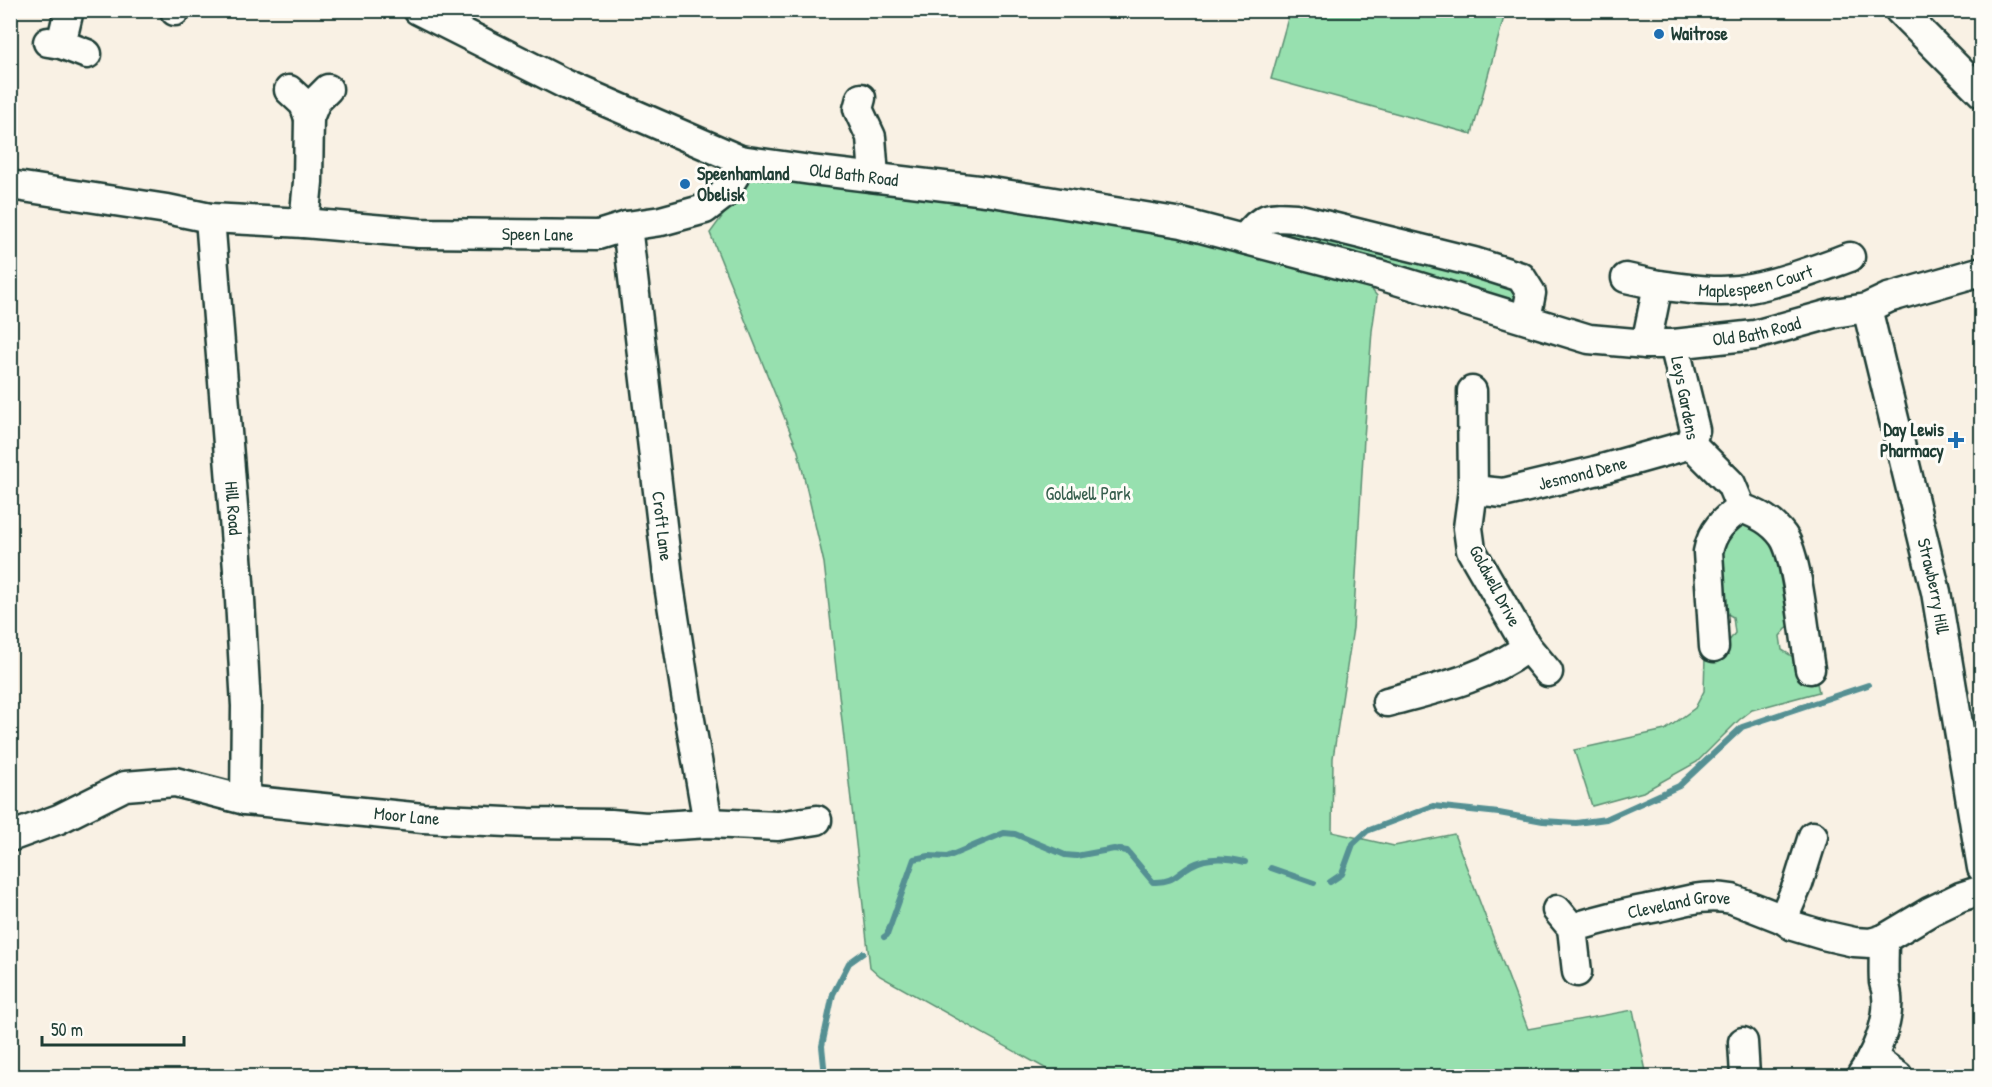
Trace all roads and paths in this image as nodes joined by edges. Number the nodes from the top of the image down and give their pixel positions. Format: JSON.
{"nodes":[{"id":1,"x":69,"y":10,"type":"edge"},
{"id":2,"x":1899,"y":10,"type":"edge"},
{"id":3,"x":420,"y":11,"type":"edge"},
{"id":4,"x":66,"y":47,"type":"dead end"},
{"id":5,"x":328,"y":89,"type":"dead end"},
{"id":6,"x":290,"y":90,"type":"dead end"},
{"id":7,"x":1982,"y":93,"type":"edge"},
{"id":8,"x":861,"y":98,"type":"dead end"},
{"id":9,"x":309,"y":118,"type":"junction"},
{"id":10,"x":740,"y":160,"type":"junction"},
{"id":11,"x":874,"y":176,"type":"junction"},
{"id":12,"x":10,"y":185,"type":"edge"},
{"id":13,"x":210,"y":218,"type":"junction"},
{"id":14,"x":304,"y":223,"type":"junction"},
{"id":15,"x":627,"y":226,"type":"junction"},
{"id":16,"x":1245,"y":239,"type":"junction"},
{"id":17,"x":1850,"y":257,"type":"dead end"},
{"id":18,"x":1982,"y":271,"type":"edge"},
{"id":19,"x":1626,"y":278,"type":"dead end"},
{"id":20,"x":1658,"y":285,"type":"junction"},
{"id":21,"x":1867,"y":308,"type":"junction"},
{"id":22,"x":1526,"y":319,"type":"junction"},
{"id":23,"x":1646,"y":344,"type":"junction"},
{"id":24,"x":1674,"y":344,"type":"junction"},
{"id":25,"x":1466,"y":407,"type":"dead end"},
{"id":26,"x":1691,"y":444,"type":"junction"},
{"id":27,"x":1473,"y":490,"type":"junction"},
{"id":28,"x":1741,"y":508,"type":"junction"},
{"id":29,"x":1718,"y":635,"type":"dead end"},
{"id":30,"x":1527,"y":647,"type":"junction"},
{"id":31,"x":1810,"y":669,"type":"dead end"},
{"id":32,"x":1548,"y":672,"type":"dead end"},
{"id":33,"x":1387,"y":702,"type":"dead end"},
{"id":34,"x":245,"y":800,"type":"junction"},
{"id":35,"x":817,"y":820,"type":"dead end"},
{"id":36,"x":708,"y":823,"type":"junction"},
{"id":37,"x":1814,"y":836,"type":"dead end"},
{"id":38,"x":10,"y":837,"type":"edge"},
{"id":39,"x":1982,"y":868,"type":"edge"},
{"id":40,"x":1982,"y":890,"type":"edge"},
{"id":41,"x":1783,"y":919,"type":"junction"},
{"id":42,"x":1884,"y":939,"type":"junction"},
{"id":43,"x":1577,"y":972,"type":"dead end"},
{"id":44,"x":1743,"y":1042,"type":"dead end"},
{"id":45,"x":1866,"y":1067,"type":"edge"},
{"id":46,"x":1745,"y":1077,"type":"edge"},
{"id":47,"x":1898,"y":1077,"type":"edge"}],
"edges":[{"from":1,"to":4,"type":"street"},
{"from":2,"to":7,"type":"street"},
{"from":3,"to":10,"type":"street","name":"Old Bath Road"},
{"from":5,"to":9,"type":"street"},
{"from":6,"to":9,"type":"street"},
{"from":8,"to":11,"type":"street"},
{"from":9,"to":14,"type":"street"},
{"from":10,"to":11,"type":"street","name":"Old Bath Road"},
{"from":10,"to":15,"type":"street","name":"Speen Lane"},
{"from":11,"to":16,"type":"street","name":"Old Bath Road"},
{"from":12,"to":13,"type":"street","name":"Speen Lane"},
{"from":13,"to":14,"type":"street","name":"Speen Lane"},
{"from":13,"to":34,"type":"street","name":"Hill Road"},
{"from":14,"to":15,"type":"street","name":"Speen Lane"},
{"from":15,"to":36,"type":"street","name":"Croft Lane"},
{"from":16,"to":22,"type":"street","name":"Old Bath Road"},
{"from":16,"to":22,"type":"street"},
{"from":17,"to":20,"type":"street","name":"Maplespeen Court"},
{"from":18,"to":21,"type":"street","name":"Old Bath Road"},
{"from":19,"to":20,"type":"street","name":"Maplespeen Court"},
{"from":20,"to":23,"type":"street"},
{"from":21,"to":24,"type":"street","name":"Old Bath Road"},
{"from":21,"to":39,"type":"street","name":"Strawberry Hill"},
{"from":22,"to":23,"type":"street","name":"Old Bath Road"},
{"from":23,"to":24,"type":"street","name":"Old Bath Road"},
{"from":24,"to":26,"type":"street","name":"Leys Gardens"},
{"from":25,"to":27,"type":"street","name":"Goldwell Drive"},
{"from":26,"to":27,"type":"street","name":"Jesmond Dene"},
{"from":26,"to":28,"type":"street","name":"Leys Gardens"},
{"from":27,"to":30,"type":"street","name":"Goldwell Drive"},
{"from":28,"to":29,"type":"street"},
{"from":28,"to":31,"type":"street"},
{"from":30,"to":32,"type":"street","name":"Goldwell Drive"},
{"from":30,"to":33,"type":"street","name":"Goldwell Drive"},
{"from":34,"to":36,"type":"street","name":"Moor Lane"},
{"from":34,"to":38,"type":"street","name":"Moor Lane"},
{"from":35,"to":36,"type":"street","name":"Moor Lane"},
{"from":37,"to":41,"type":"street"},
{"from":40,"to":42,"type":"street","name":"Cleveland Grove"},
{"from":41,"to":42,"type":"street","name":"Cleveland Grove"},
{"from":41,"to":43,"type":"street","name":"Cleveland Grove"},
{"from":42,"to":45,"type":"street"},
{"from":44,"to":46,"type":"street"},
{"from":45,"to":47,"type":"street"}]}
